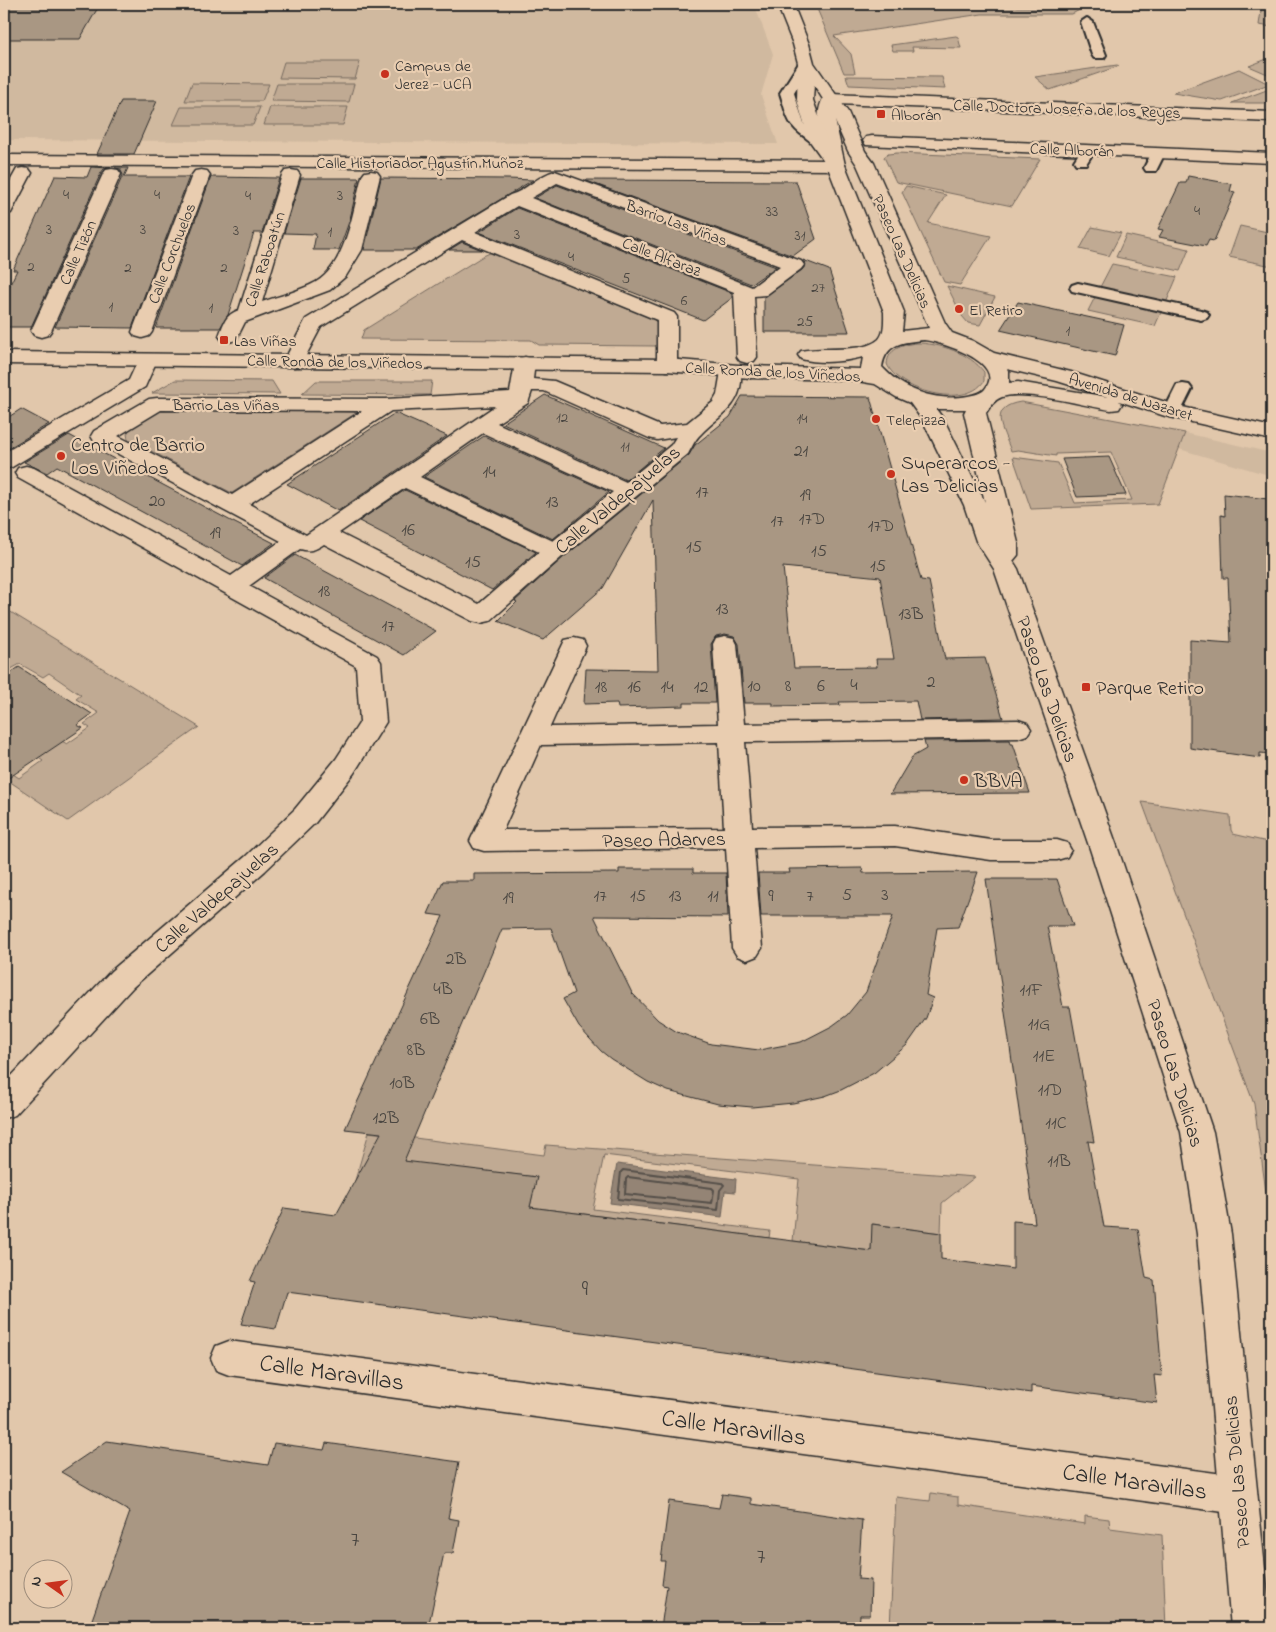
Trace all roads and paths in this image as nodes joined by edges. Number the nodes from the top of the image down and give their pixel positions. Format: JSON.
{"nodes":[{"id":1,"x":785,"y":4,"type":"edge"},
{"id":2,"x":1087,"y":22,"type":"dead end"},
{"id":3,"x":1099,"y":55,"type":"dead end"},
{"id":4,"x":806,"y":63,"type":"junction"},
{"id":5,"x":831,"y":99,"type":"junction"},
{"id":6,"x":926,"y":102,"type":"junction"},
{"id":7,"x":1272,"y":117,"type":"edge"},
{"id":8,"x":869,"y":127,"type":"junction"},
{"id":9,"x":928,"y":143,"type":"junction"},
{"id":10,"x":1272,"y":158,"type":"edge"},
{"id":11,"x":4,"y":160,"type":"edge"},
{"id":12,"x":865,"y":163,"type":"junction"},
{"id":13,"x":836,"y":164,"type":"junction"},
{"id":14,"x":23,"y":173,"type":"dead end"},
{"id":15,"x":112,"y":174,"type":"dead end"},
{"id":16,"x":201,"y":174,"type":"dead end"},
{"id":17,"x":291,"y":175,"type":"dead end"},
{"id":18,"x":371,"y":176,"type":"dead end"},
{"id":19,"x":520,"y":197,"type":"junction"},
{"id":20,"x":4,"y":209,"type":"edge"},
{"id":21,"x":460,"y":233,"type":"junction"},
{"id":22,"x":1078,"y":288,"type":"dead end"},
{"id":23,"x":759,"y":291,"type":"dead end"},
{"id":24,"x":248,"y":314,"type":"junction"},
{"id":25,"x":1201,"y":315,"type":"dead end"},
{"id":26,"x":41,"y":331,"type":"dead end"},
{"id":27,"x":142,"y":332,"type":"dead end"},
{"id":28,"x":229,"y":336,"type":"dead end"},
{"id":29,"x":945,"y":337,"type":"junction"},
{"id":30,"x":883,"y":343,"type":"junction"},
{"id":31,"x":747,"y":356,"type":"junction"},
{"id":32,"x":989,"y":358,"type":"junction"},
{"id":33,"x":146,"y":360,"type":"junction"},
{"id":34,"x":5,"y":361,"type":"edge"},
{"id":35,"x":294,"y":361,"type":"junction"},
{"id":36,"x":667,"y":365,"type":"junction"},
{"id":37,"x":731,"y":371,"type":"junction"},
{"id":38,"x":879,"y":378,"type":"junction"},
{"id":39,"x":522,"y":382,"type":"junction"},
{"id":40,"x":1183,"y":389,"type":"dead end"},
{"id":41,"x":989,"y":396,"type":"junction"},
{"id":42,"x":918,"y":400,"type":"junction"},
{"id":43,"x":386,"y":405,"type":"junction"},
{"id":44,"x":1173,"y":411,"type":"junction"},
{"id":45,"x":481,"y":424,"type":"junction"},
{"id":46,"x":692,"y":429,"type":"junction"},
{"id":47,"x":1272,"y":433,"type":"edge"},
{"id":48,"x":4,"y":462,"type":"edge"},
{"id":49,"x":26,"y":473,"type":"dead end"},
{"id":50,"x":403,"y":478,"type":"junction"},
{"id":51,"x":628,"y":490,"type":"junction"},
{"id":52,"x":233,"y":505,"type":"junction"},
{"id":53,"x":322,"y":534,"type":"junction"},
{"id":54,"x":298,"y":540,"type":"junction"},
{"id":55,"x":555,"y":550,"type":"junction"},
{"id":56,"x":1006,"y":569,"type":"junction"},
{"id":57,"x":233,"y":586,"type":"junction"},
{"id":58,"x":725,"y":644,"type":"dead end"},
{"id":59,"x":574,"y":646,"type":"dead end"},
{"id":60,"x":1018,"y":729,"type":"dead end"},
{"id":61,"x":732,"y":733,"type":"junction"},
{"id":62,"x":533,"y":736,"type":"junction"},
{"id":63,"x":740,"y":838,"type":"junction"},
{"id":64,"x":1057,"y":850,"type":"dead end"},
{"id":65,"x":747,"y":948,"type":"dead end"},
{"id":66,"x":4,"y":1105,"type":"edge"},
{"id":67,"x":229,"y":1358,"type":"dead end"},
{"id":68,"x":1238,"y":1495,"type":"junction"},
{"id":69,"x":1251,"y":1628,"type":"edge"}],
"edges":[{"from":1,"to":4,"type":"street","name":"Paseo Las Delicias"},
{"from":2,"to":3,"type":"lane"},
{"from":4,"to":5,"type":"street","name":"Paseo Las Delicias"},
{"from":4,"to":13,"type":"street","name":"Paseo Las Delicias"},
{"from":5,"to":6,"type":"street","name":"Calle Doctora Josefa de los Reyes"},
{"from":5,"to":8,"type":"street"},
{"from":5,"to":12,"type":"street","name":"Paseo Las Delicias"},
{"from":5,"to":13,"type":"street","name":"Paseo Las Delicias"},
{"from":6,"to":7,"type":"street","name":"Calle Doctora Josefa de los Reyes"},
{"from":6,"to":9,"type":"street"},
{"from":8,"to":9,"type":"street","name":"Calle Alborán"},
{"from":8,"to":12,"type":"street"},
{"from":9,"to":10,"type":"street","name":"Calle Alborán"},
{"from":11,"to":13,"type":"street","name":"Calle Historiador Agustín Muñoz"},
{"from":12,"to":29,"type":"street","name":"Paseo Las Delicias"},
{"from":13,"to":30,"type":"street","name":"Paseo Las Delicias"},
{"from":14,"to":20,"type":"street"},
{"from":15,"to":26,"type":"street","name":"Calle Tizón"},
{"from":16,"to":27,"type":"street","name":"Calle Corchuelos"},
{"from":17,"to":24,"type":"street","name":"Calle Raboatún"},
{"from":18,"to":24,"type":"street"},
{"from":19,"to":21,"type":"street","name":"Barrio Las Viñas"},
{"from":19,"to":23,"type":"street","name":"Barrio Las Viñas"},
{"from":19,"to":31,"type":"street","name":"Calle Alfaraz"},
{"from":21,"to":35,"type":"street","name":"Barrio Las Viñas"},
{"from":21,"to":36,"type":"street"},
{"from":22,"to":25,"type":"lane"},
{"from":24,"to":28,"type":"street","name":"Calle Raboatún"},
{"from":29,"to":30,"type":"street","name":"Paseo Las Delicias"},
{"from":29,"to":32,"type":"street","name":"Paseo Las Delicias"},
{"from":30,"to":31,"type":"street","name":"Calle Ronda de los Viñedos"},
{"from":30,"to":38,"type":"street","name":"Paseo Las Delicias"},
{"from":31,"to":36,"type":"street","name":"Calle Ronda de los Viñedos"},
{"from":32,"to":41,"type":"street","name":"Paseo Las Delicias"},
{"from":32,"to":44,"type":"street","name":"Avenida de Nazaret"},
{"from":33,"to":34,"type":"street","name":"Calle Ronda de los Viñedos"},
{"from":33,"to":35,"type":"street","name":"Calle Ronda de los Viñedos"},
{"from":33,"to":48,"type":"street"},
{"from":35,"to":39,"type":"street","name":"Calle Ronda de los Viñedos"},
{"from":36,"to":37,"type":"street","name":"Calle Ronda de los Viñedos"},
{"from":36,"to":39,"type":"street","name":"Calle Ronda de los Viñedos"},
{"from":37,"to":38,"type":"street","name":"Calle Ronda de los Viñedos"},
{"from":37,"to":46,"type":"street","name":"Calle Valdepajuelas"},
{"from":38,"to":42,"type":"street","name":"Paseo Las Delicias"},
{"from":39,"to":43,"type":"street","name":"Barrio Las Viñas"},
{"from":39,"to":45,"type":"street"},
{"from":39,"to":46,"type":"street","name":"Barrio Las Viñas"},
{"from":40,"to":44,"type":"lane"},
{"from":41,"to":42,"type":"street","name":"Paseo Las Delicias"},
{"from":41,"to":44,"type":"street"},
{"from":41,"to":56,"type":"street","name":"Paseo Las Delicias"},
{"from":42,"to":56,"type":"street","name":"Paseo Las Delicias"},
{"from":43,"to":52,"type":"street"},
{"from":43,"to":52,"type":"street","name":"Barrio Las Viñas"},
{"from":44,"to":47,"type":"street","name":"Avenida de Nazaret"},
{"from":45,"to":50,"type":"street"},
{"from":45,"to":51,"type":"street"},
{"from":46,"to":51,"type":"street","name":"Calle Valdepajuelas"},
{"from":49,"to":57,"type":"street"},
{"from":50,"to":53,"type":"street"},
{"from":50,"to":55,"type":"street"},
{"from":51,"to":55,"type":"street","name":"Calle Valdepajuelas"},
{"from":52,"to":54,"type":"street","name":"Barrio Las Viñas"},
{"from":53,"to":54,"type":"street"},
{"from":53,"to":55,"type":"street","name":"Calle Valdepajuelas"},
{"from":54,"to":57,"type":"street"},
{"from":56,"to":68,"type":"street","name":"Paseo Las Delicias"},
{"from":57,"to":66,"type":"street","name":"Calle Valdepajuelas"},
{"from":58,"to":61,"type":"street"},
{"from":59,"to":62,"type":"street","name":"Paseo Adarves"},
{"from":60,"to":61,"type":"street"},
{"from":61,"to":62,"type":"street"},
{"from":61,"to":63,"type":"street"},
{"from":62,"to":63,"type":"street","name":"Paseo Adarves"},
{"from":63,"to":64,"type":"street","name":"Paseo Adarves"},
{"from":63,"to":65,"type":"street"},
{"from":67,"to":68,"type":"street","name":"Calle Maravillas"},
{"from":68,"to":69,"type":"street","name":"Paseo Las Delicias"}]}
